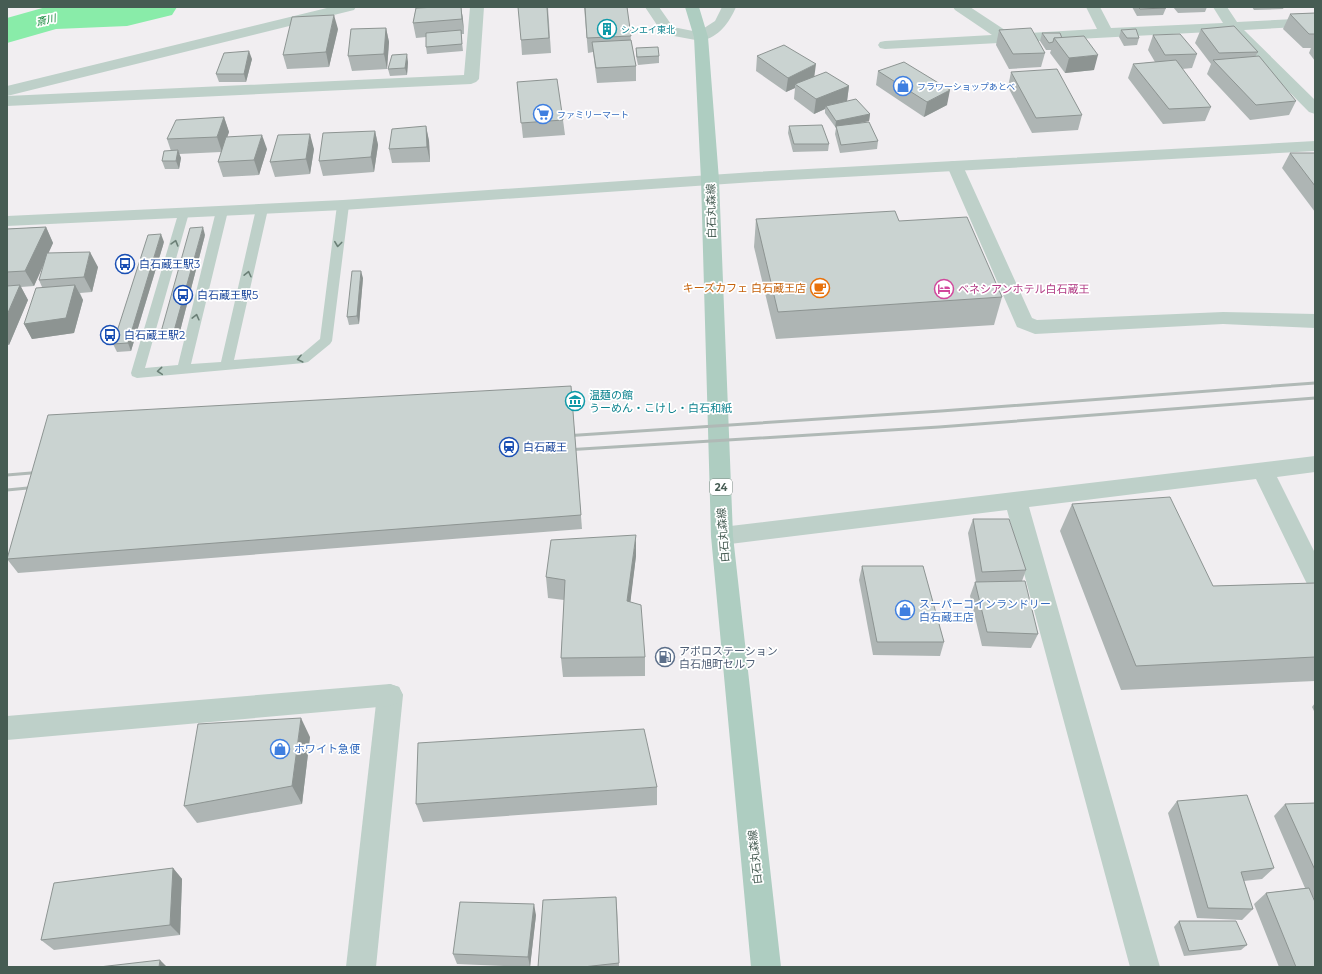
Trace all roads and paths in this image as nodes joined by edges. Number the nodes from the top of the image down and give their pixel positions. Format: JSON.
{"nodes":[{"id":1,"x":349,"y":7,"type":"edge"},
{"id":2,"x":477,"y":7,"type":"edge"},
{"id":3,"x":652,"y":7,"type":"edge"},
{"id":4,"x":692,"y":7,"type":"edge"},
{"id":5,"x":729,"y":7,"type":"edge"},
{"id":6,"x":960,"y":7,"type":"edge"},
{"id":7,"x":1094,"y":7,"type":"edge"},
{"id":8,"x":1220,"y":7,"type":"edge"},
{"id":9,"x":1315,"y":22,"type":"edge"},
{"id":10,"x":1233,"y":27,"type":"junction"},
{"id":11,"x":1106,"y":33,"type":"junction"},
{"id":12,"x":701,"y":37,"type":"junction"},
{"id":13,"x":1007,"y":38,"type":"junction"},
{"id":14,"x":885,"y":45,"type":"dead end"},
{"id":15,"x":7,"y":91,"type":"edge"},
{"id":16,"x":7,"y":101,"type":"edge"},
{"id":17,"x":1315,"y":109,"type":"edge"},
{"id":18,"x":1315,"y":146,"type":"edge"},
{"id":19,"x":955,"y":166,"type":"junction"},
{"id":20,"x":710,"y":180,"type":"junction"},
{"id":21,"x":343,"y":205,"type":"junction"},
{"id":22,"x":262,"y":209,"type":"junction"},
{"id":23,"x":222,"y":211,"type":"junction"},
{"id":24,"x":183,"y":213,"type":"junction"},
{"id":25,"x":7,"y":221,"type":"edge"},
{"id":26,"x":1315,"y":321,"type":"edge"},
{"id":27,"x":226,"y":366,"type":"junction"},
{"id":28,"x":183,"y":369,"type":"junction"},
{"id":29,"x":1315,"y":464,"type":"edge"},
{"id":30,"x":1263,"y":471,"type":"junction"},
{"id":31,"x":1016,"y":501,"type":"junction"},
{"id":32,"x":722,"y":536,"type":"junction"},
{"id":33,"x":1315,"y":577,"type":"edge"},
{"id":34,"x":7,"y":728,"type":"edge"},
{"id":35,"x":361,"y":967,"type":"edge"},
{"id":36,"x":766,"y":967,"type":"edge"},
{"id":37,"x":1145,"y":967,"type":"edge"}],
"edges":[{"from":1,"to":15,"type":"street"},
{"from":2,"to":16,"type":"street"},
{"from":3,"to":12,"type":"street"},
{"from":4,"to":12,"type":"main road","name":"白石丸森線","number":"24"},
{"from":5,"to":12,"type":"street"},
{"from":6,"to":13,"type":"street"},
{"from":7,"to":11,"type":"street"},
{"from":8,"to":10,"type":"street"},
{"from":9,"to":10,"type":"street"},
{"from":10,"to":11,"type":"street"},
{"from":10,"to":17,"type":"street"},
{"from":11,"to":13,"type":"street"},
{"from":12,"to":20,"type":"main road","name":"白石丸森線","number":"24"},
{"from":13,"to":14,"type":"street"},
{"from":18,"to":19,"type":"street"},
{"from":19,"to":20,"type":"street"},
{"from":19,"to":26,"type":"street"},
{"from":20,"to":21,"type":"street"},
{"from":20,"to":32,"type":"main road","name":"白石丸森線","number":"24"},
{"from":21,"to":22,"type":"street"},
{"from":21,"to":27,"type":"lane","one_way":true},
{"from":22,"to":23,"type":"street"},
{"from":27,"to":22,"type":"lane","one_way":true},
{"from":23,"to":24,"type":"street"},
{"from":28,"to":23,"type":"lane","one_way":true},
{"from":24,"to":25,"type":"street"},
{"from":28,"to":24,"type":"lane","one_way":true},
{"from":27,"to":28,"type":"lane"},
{"from":29,"to":30,"type":"street"},
{"from":30,"to":31,"type":"street"},
{"from":30,"to":33,"type":"street"},
{"from":31,"to":32,"type":"street"},
{"from":31,"to":37,"type":"street"},
{"from":32,"to":36,"type":"main road","name":"白石丸森線","number":"24"},
{"from":34,"to":35,"type":"street"}]}
